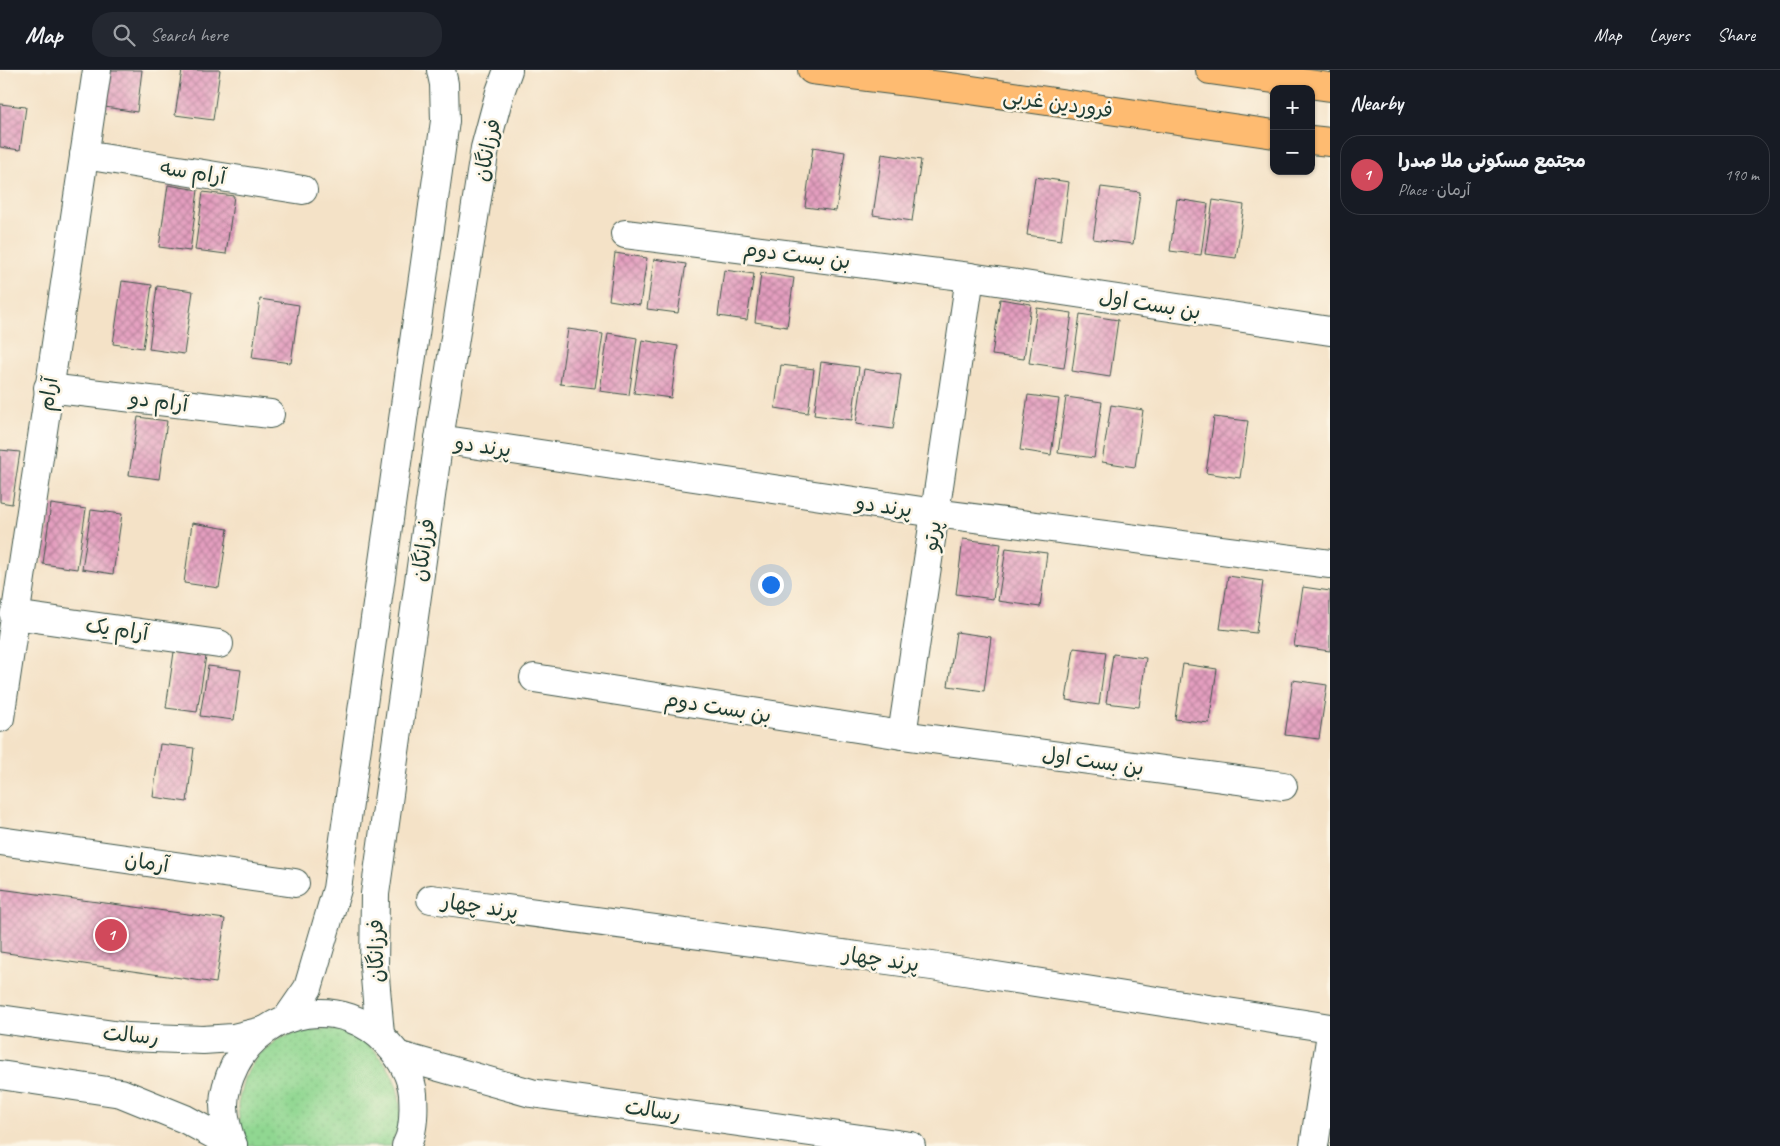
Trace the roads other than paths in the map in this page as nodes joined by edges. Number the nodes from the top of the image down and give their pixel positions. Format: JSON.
{"nodes":[{"id":1,"x":97,"y":70,"type":"edge"},
{"id":2,"x":441,"y":70,"type":"edge"},
{"id":3,"x":508,"y":70,"type":"edge"},
{"id":4,"x":812,"y":70,"type":"edge"},
{"id":5,"x":1210,"y":70,"type":"edge"},
{"id":6,"x":1330,"y":87,"type":"edge"},
{"id":7,"x":1270,"y":133,"type":"edge"},
{"id":8,"x":1315,"y":140,"type":"edge"},
{"id":9,"x":1330,"y":142,"type":"edge"},
{"id":10,"x":84,"y":155,"type":"junction"},
{"id":11,"x":303,"y":190,"type":"dead end"},
{"id":12,"x":625,"y":234,"type":"dead end"},
{"id":13,"x":970,"y":276,"type":"junction"},
{"id":14,"x":1330,"y":332,"type":"edge"},
{"id":15,"x":48,"y":388,"type":"junction"},
{"id":16,"x":270,"y":414,"type":"dead end"},
{"id":17,"x":439,"y":439,"type":"junction"},
{"id":18,"x":935,"y":513,"type":"junction"},
{"id":19,"x":1330,"y":564,"type":"edge"},
{"id":20,"x":14,"y":614,"type":"junction"},
{"id":21,"x":219,"y":644,"type":"dead end"},
{"id":22,"x":534,"y":678,"type":"dead end"},
{"id":23,"x":0,"y":718,"type":"edge"},
{"id":24,"x":902,"y":735,"type":"junction"},
{"id":25,"x":1283,"y":786,"type":"dead end"},
{"id":26,"x":0,"y":841,"type":"edge"},
{"id":27,"x":295,"y":883,"type":"dead end"},
{"id":28,"x":431,"y":899,"type":"dead end"},
{"id":29,"x":288,"y":1017,"type":"junction"},
{"id":30,"x":0,"y":1019,"type":"edge"},
{"id":31,"x":1330,"y":1028,"type":"edge"},
{"id":32,"x":262,"y":1031,"type":"junction"},
{"id":33,"x":380,"y":1034,"type":"junction"},
{"id":34,"x":1330,"y":1040,"type":"edge"},
{"id":35,"x":400,"y":1056,"type":"junction"},
{"id":36,"x":0,"y":1074,"type":"edge"},
{"id":37,"x":233,"y":1146,"type":"edge"},
{"id":38,"x":406,"y":1146,"type":"edge"},
{"id":39,"x":911,"y":1146,"type":"edge"},
{"id":40,"x":1314,"y":1146,"type":"edge"}],
"edges":[{"from":1,"to":10,"type":"street","name":"آرام"},
{"from":2,"to":29,"type":"street","name":"فرزانگان"},
{"from":3,"to":17,"type":"street","name":"فرزانگان"},
{"from":4,"to":7,"type":"main road","name":"فروردین غربی"},
{"from":5,"to":6,"type":"main road"},
{"from":8,"to":9,"type":"main road"},
{"from":10,"to":11,"type":"street","name":"آرام سه"},
{"from":10,"to":15,"type":"street","name":"آرام"},
{"from":12,"to":13,"type":"street","name":"بن بست دوم"},
{"from":13,"to":14,"type":"street","name":"بن بست اول"},
{"from":13,"to":18,"type":"street","name":"پرتو"},
{"from":15,"to":16,"type":"street","name":"آرام دو"},
{"from":15,"to":20,"type":"street","name":"آرام"},
{"from":17,"to":18,"type":"street","name":"پرند دو"},
{"from":17,"to":33,"type":"street","name":"فرزانگان"},
{"from":18,"to":19,"type":"street","name":"پرند دو"},
{"from":18,"to":24,"type":"street","name":"پرتو"},
{"from":20,"to":21,"type":"street","name":"آرام یک"},
{"from":20,"to":23,"type":"street","name":"آرام"},
{"from":22,"to":24,"type":"street","name":"بن بست دوم"},
{"from":24,"to":25,"type":"street","name":"بن بست اول"},
{"from":26,"to":27,"type":"street","name":"آرمان"},
{"from":28,"to":31,"type":"street","name":"پرند چهار"},
{"from":29,"to":32,"type":"street"},
{"from":29,"to":33,"type":"street"},
{"from":30,"to":32,"type":"street","name":"رسالت"},
{"from":32,"to":37,"type":"street"},
{"from":33,"to":35,"type":"street"},
{"from":34,"to":40,"type":"street"},
{"from":35,"to":38,"type":"street"},
{"from":35,"to":39,"type":"street","name":"رسالت"},
{"from":36,"to":37,"type":"street"}]}
